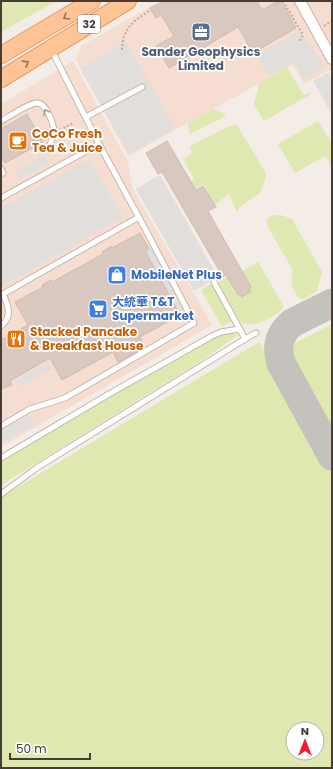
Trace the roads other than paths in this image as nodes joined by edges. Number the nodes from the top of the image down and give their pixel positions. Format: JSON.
{"nodes":[{"id":1,"x":92,"y":1,"type":"edge"},
{"id":2,"x":128,"y":1,"type":"edge"},
{"id":3,"x":300,"y":1,"type":"edge"},
{"id":4,"x":40,"y":32,"type":"junction"},
{"id":5,"x":50,"y":48,"type":"junction"},
{"id":6,"x":1,"y":56,"type":"edge"},
{"id":7,"x":332,"y":59,"type":"edge"},
{"id":8,"x":1,"y":79,"type":"edge"},
{"id":9,"x":142,"y":87,"type":"dead end"},
{"id":10,"x":86,"y":117,"type":"junction"},
{"id":11,"x":1,"y":121,"type":"edge"},
{"id":12,"x":99,"y":144,"type":"junction"},
{"id":13,"x":49,"y":148,"type":"dead end"},
{"id":14,"x":1,"y":198,"type":"edge"},
{"id":15,"x":139,"y":217,"type":"junction"},
{"id":16,"x":214,"y":282,"type":"dead end"},
{"id":17,"x":1,"y":326,"type":"edge"},
{"id":18,"x":240,"y":329,"type":"junction"},
{"id":19,"x":256,"y":333,"type":"dead end"},
{"id":20,"x":245,"y":339,"type":"junction"},
{"id":21,"x":1,"y":426,"type":"edge"},
{"id":22,"x":1,"y":458,"type":"edge"},
{"id":23,"x":1,"y":494,"type":"edge"}],
"edges":[{"from":1,"to":4,"type":"main road","number":"32","one_way":true},
{"from":2,"to":5,"type":"main road","number":"32"},
{"from":3,"to":7,"type":"street"},
{"from":4,"to":5,"type":"main road"},
{"from":4,"to":6,"type":"main road","number":"32"},
{"from":8,"to":5,"type":"main road","number":"32","one_way":true},
{"from":5,"to":10,"type":"lane"},
{"from":9,"to":10,"type":"lane"},
{"from":10,"to":12,"type":"lane"},
{"from":13,"to":11,"type":"lane","one_way":true},
{"from":12,"to":14,"type":"lane"},
{"from":12,"to":15,"type":"lane"},
{"from":15,"to":17,"type":"lane"},
{"from":15,"to":21,"type":"lane"},
{"from":16,"to":18,"type":"lane"},
{"from":18,"to":20,"type":"lane"},
{"from":18,"to":22,"type":"lane"},
{"from":19,"to":20,"type":"lane"},
{"from":20,"to":23,"type":"lane"}]}
